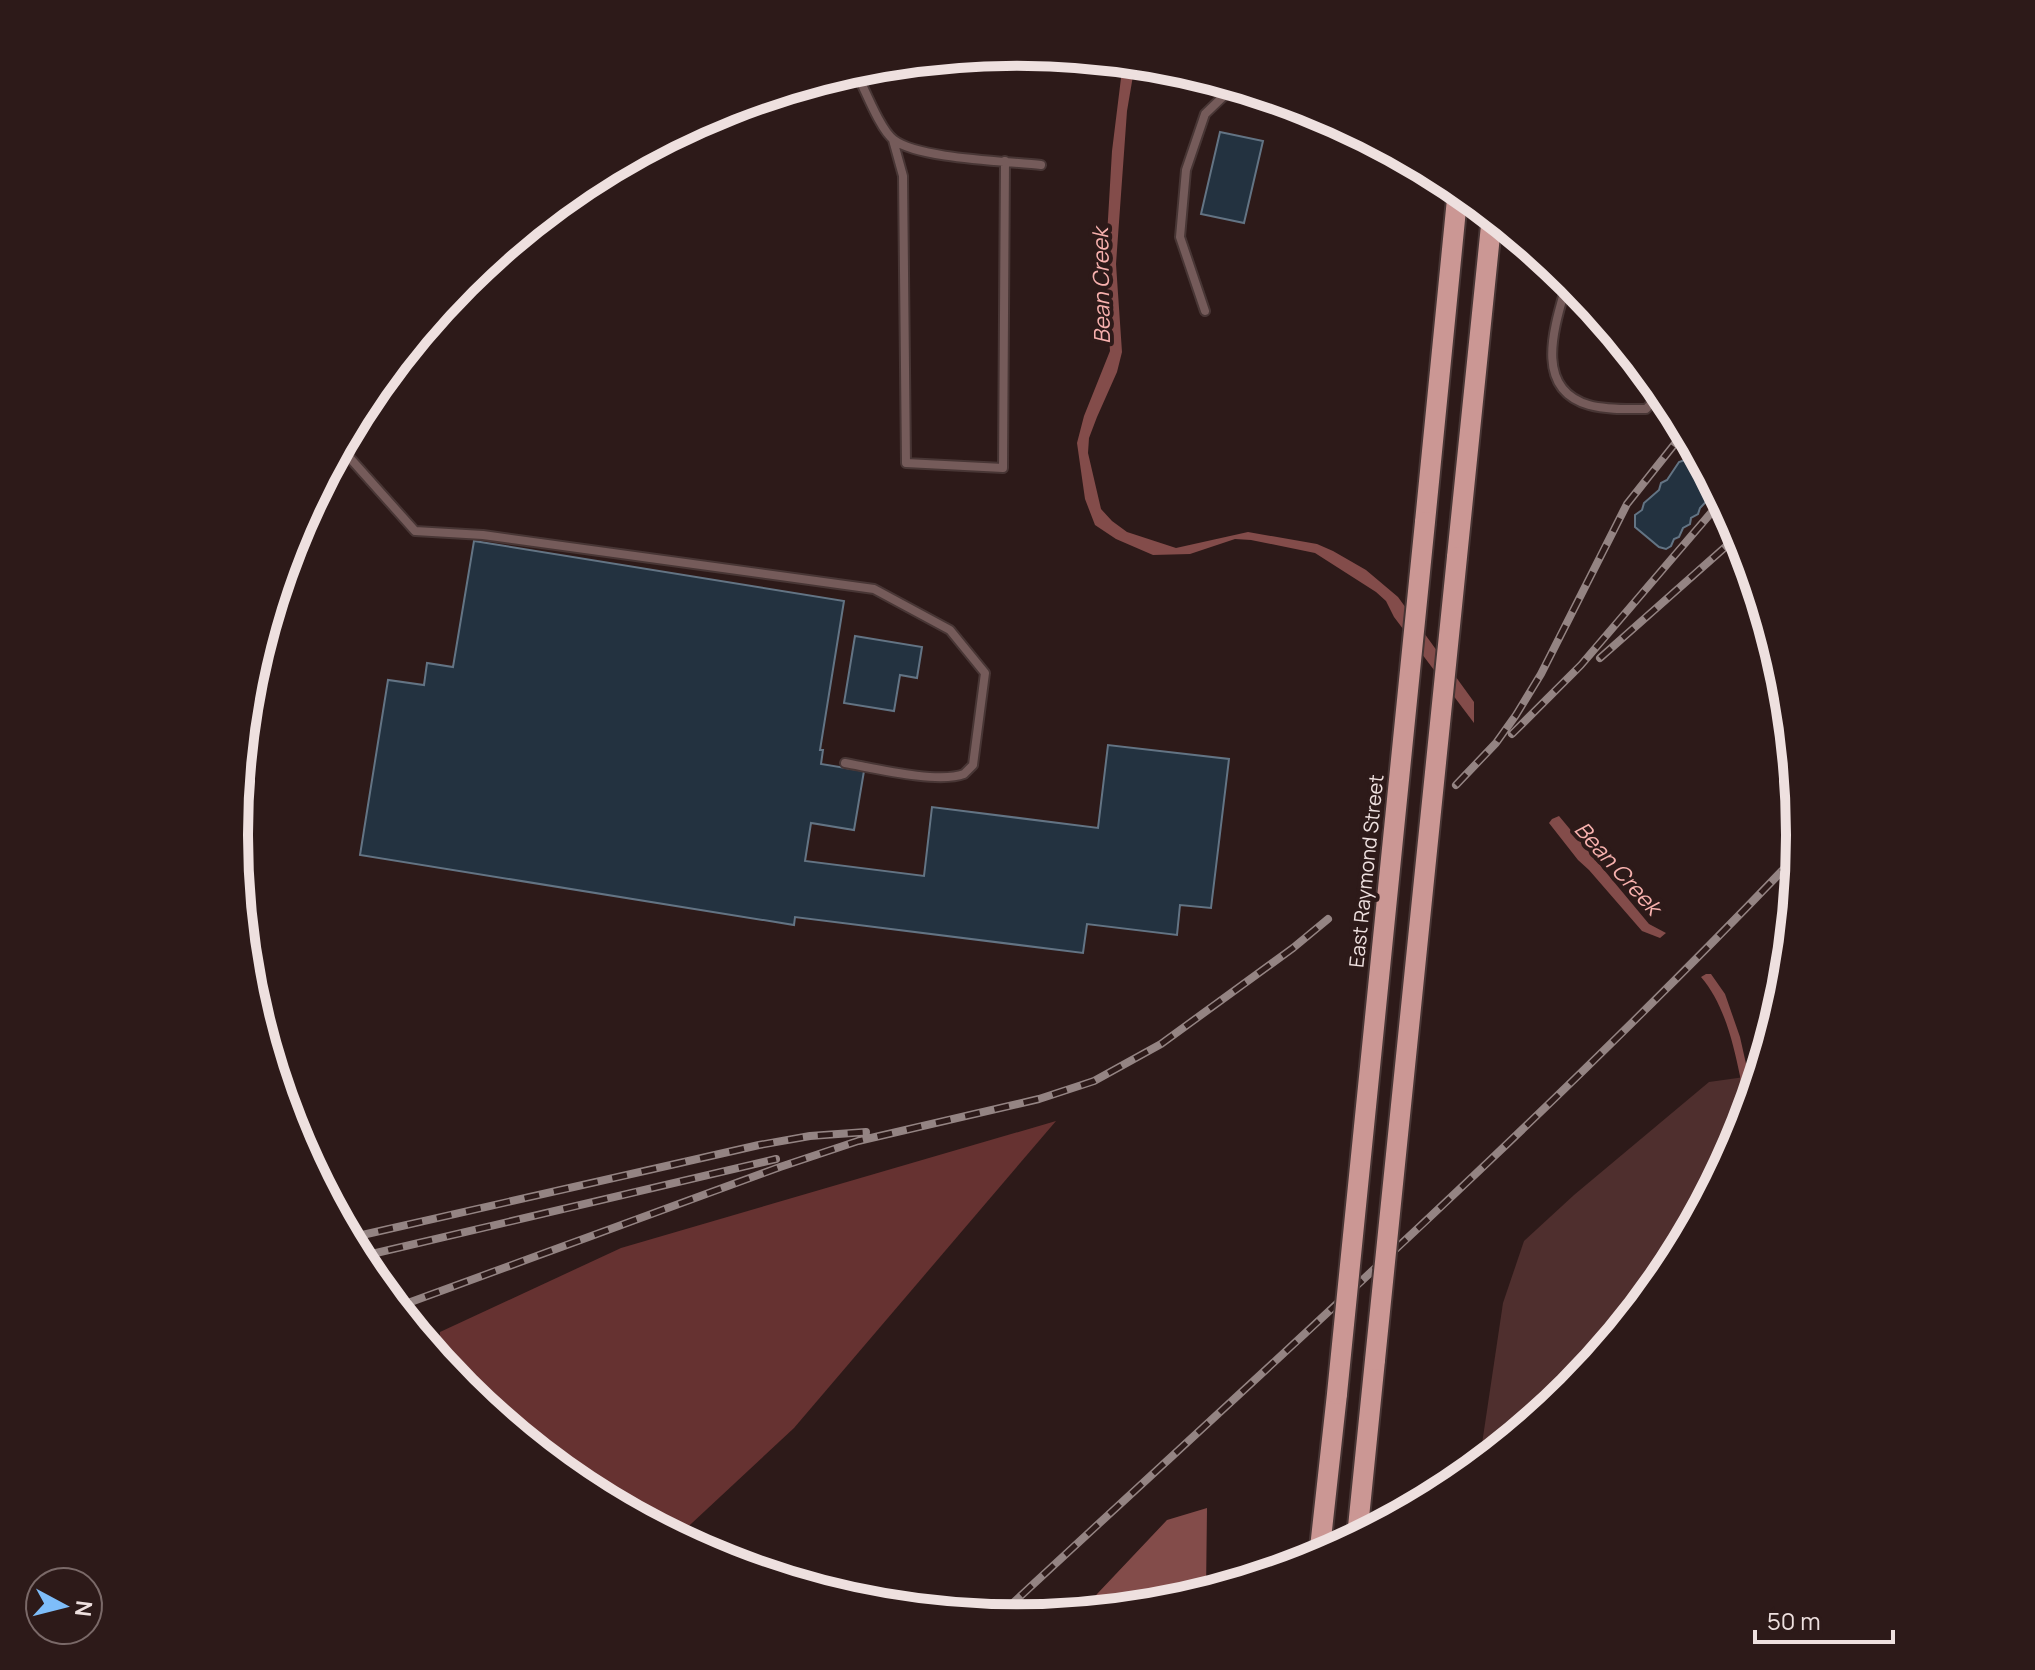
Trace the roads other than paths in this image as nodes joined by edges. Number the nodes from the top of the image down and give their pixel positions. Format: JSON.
{"nodes":[{"id":1,"x":861,"y":82,"type":"edge"},
{"id":2,"x":1225,"y":95,"type":"edge"},
{"id":3,"x":893,"y":140,"type":"junction"},
{"id":4,"x":1005,"y":161,"type":"junction"},
{"id":5,"x":1041,"y":165,"type":"dead end"},
{"id":6,"x":1457,"y":204,"type":"edge"},
{"id":7,"x":1491,"y":229,"type":"edge"},
{"id":8,"x":1564,"y":294,"type":"edge"},
{"id":9,"x":1205,"y":311,"type":"dead end"},
{"id":10,"x":1653,"y":402,"type":"edge"},
{"id":11,"x":349,"y":456,"type":"edge"},
{"id":12,"x":845,"y":763,"type":"dead end"},
{"id":13,"x":1358,"y":1525,"type":"edge"},
{"id":14,"x":1321,"y":1541,"type":"edge"}],
"edges":[{"from":1,"to":3,"type":"lane"},
{"from":2,"to":9,"type":"lane"},
{"from":3,"to":4,"type":"lane"},
{"from":3,"to":4,"type":"lane"},
{"from":4,"to":5,"type":"lane"},
{"from":6,"to":14,"type":"main road","name":"East Raymond Street","bridge":true},
{"from":7,"to":13,"type":"main road","bridge":true},
{"from":8,"to":10,"type":"lane"},
{"from":11,"to":12,"type":"lane"}]}
